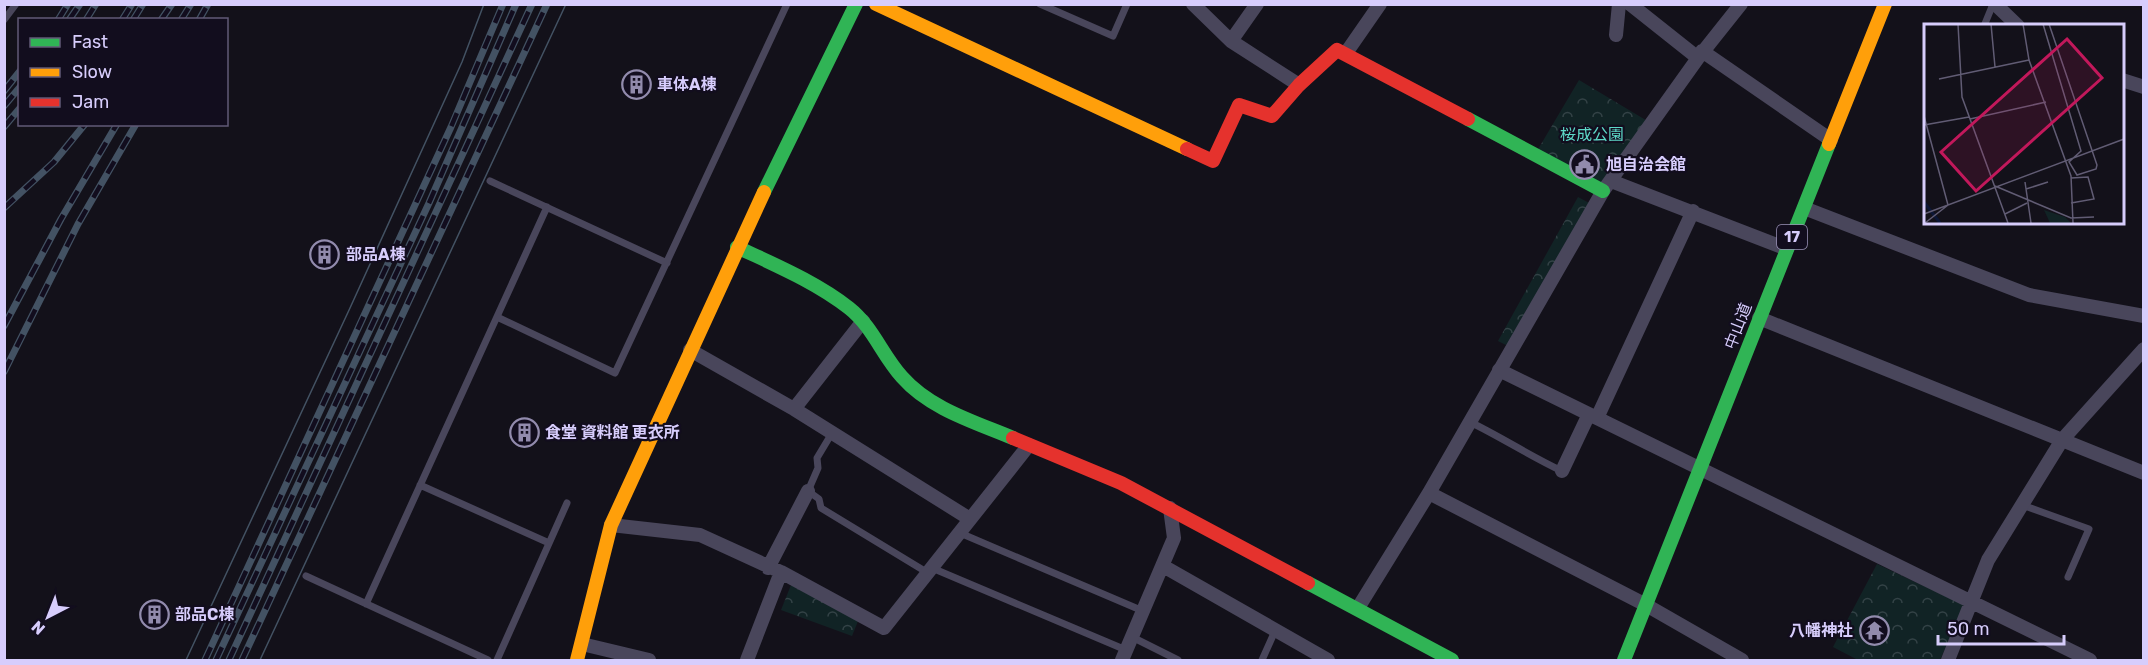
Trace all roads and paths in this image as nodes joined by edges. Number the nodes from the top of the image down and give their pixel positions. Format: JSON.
{"nodes":[{"id":1,"x":16,"y":4,"type":"edge"},
{"id":2,"x":787,"y":4,"type":"edge"},
{"id":3,"x":856,"y":4,"type":"edge"},
{"id":4,"x":876,"y":4,"type":"edge"},
{"id":5,"x":1040,"y":4,"type":"edge"},
{"id":6,"x":1127,"y":4,"type":"edge"},
{"id":7,"x":1193,"y":4,"type":"edge"},
{"id":8,"x":1257,"y":4,"type":"edge"},
{"id":9,"x":1380,"y":4,"type":"edge"},
{"id":10,"x":1619,"y":4,"type":"edge"},
{"id":11,"x":1630,"y":4,"type":"edge"},
{"id":12,"x":1741,"y":4,"type":"edge"},
{"id":13,"x":1885,"y":4,"type":"edge"},
{"id":14,"x":1994,"y":4,"type":"edge"},
{"id":15,"x":4,"y":20,"type":"edge"},
{"id":16,"x":1985,"y":24,"type":"edge"},
{"id":17,"x":2016,"y":24,"type":"edge"},
{"id":18,"x":1616,"y":35,"type":"dead end"},
{"id":19,"x":1230,"y":41,"type":"junction"},
{"id":20,"x":1346,"y":53,"type":"junction"},
{"id":21,"x":1700,"y":54,"type":"junction"},
{"id":22,"x":2124,"y":81,"type":"edge"},
{"id":23,"x":1299,"y":85,"type":"junction"},
{"id":24,"x":2144,"y":87,"type":"edge"},
{"id":25,"x":1832,"y":140,"type":"junction"},
{"id":26,"x":490,"y":181,"type":"dead end"},
{"id":27,"x":1607,"y":186,"type":"junction"},
{"id":28,"x":547,"y":207,"type":"junction"},
{"id":29,"x":1804,"y":208,"type":"junction"},
{"id":30,"x":1693,"y":211,"type":"junction"},
{"id":31,"x":737,"y":247,"type":"junction"},
{"id":32,"x":1787,"y":249,"type":"junction"},
{"id":33,"x":667,"y":263,"type":"junction"},
{"id":34,"x":2144,"y":316,"type":"edge"},
{"id":35,"x":497,"y":317,"type":"junction"},
{"id":36,"x":1759,"y":318,"type":"junction"},
{"id":37,"x":863,"y":321,"type":"junction"},
{"id":38,"x":2144,"y":349,"type":"edge"},
{"id":39,"x":690,"y":350,"type":"junction"},
{"id":40,"x":1499,"y":370,"type":"junction"},
{"id":41,"x":794,"y":409,"type":"junction"},
{"id":42,"x":1593,"y":416,"type":"junction"},
{"id":43,"x":1470,"y":422,"type":"junction"},
{"id":44,"x":832,"y":433,"type":"junction"},
{"id":45,"x":2062,"y":440,"type":"junction"},
{"id":46,"x":1029,"y":445,"type":"junction"},
{"id":47,"x":1700,"y":470,"type":"junction"},
{"id":48,"x":1562,"y":471,"type":"joint"},
{"id":49,"x":2144,"y":473,"type":"edge"},
{"id":50,"x":420,"y":485,"type":"junction"},
{"id":51,"x":808,"y":492,"type":"junction"},
{"id":52,"x":1429,"y":493,"type":"junction"},
{"id":53,"x":567,"y":503,"type":"dead end"},
{"id":54,"x":2022,"y":505,"type":"junction"},
{"id":55,"x":1170,"y":508,"type":"junction"},
{"id":56,"x":970,"y":519,"type":"junction"},
{"id":57,"x":611,"y":525,"type":"junction"},
{"id":58,"x":960,"y":533,"type":"junction"},
{"id":59,"x":549,"y":543,"type":"junction"},
{"id":60,"x":1162,"y":566,"type":"junction"},
{"id":61,"x":775,"y":570,"type":"junction"},
{"id":62,"x":930,"y":571,"type":"junction"},
{"id":63,"x":306,"y":576,"type":"dead end"},
{"id":64,"x":2068,"y":577,"type":"dead end"},
{"id":65,"x":1972,"y":602,"type":"junction"},
{"id":66,"x":366,"y":604,"type":"junction"},
{"id":67,"x":1646,"y":605,"type":"junction"},
{"id":68,"x":1358,"y":608,"type":"junction"},
{"id":69,"x":1143,"y":611,"type":"junction"},
{"id":70,"x":1275,"y":631,"type":"junction"},
{"id":71,"x":1132,"y":637,"type":"junction"},
{"id":72,"x":582,"y":644,"type":"junction"},
{"id":73,"x":1124,"y":655,"type":"edge"},
{"id":74,"x":488,"y":660,"type":"edge"},
{"id":75,"x":497,"y":660,"type":"edge"},
{"id":76,"x":576,"y":660,"type":"edge"},
{"id":77,"x":649,"y":660,"type":"edge"},
{"id":78,"x":747,"y":660,"type":"edge"},
{"id":79,"x":1178,"y":660,"type":"edge"},
{"id":80,"x":1262,"y":660,"type":"edge"},
{"id":81,"x":1328,"y":660,"type":"edge"},
{"id":82,"x":1452,"y":660,"type":"edge"},
{"id":83,"x":1624,"y":660,"type":"edge"},
{"id":84,"x":1742,"y":660,"type":"edge"},
{"id":85,"x":1948,"y":660,"type":"edge"},
{"id":86,"x":2090,"y":660,"type":"edge"}],
"edges":[{"from":1,"to":15,"type":"lane"},
{"from":2,"to":33,"type":"lane"},
{"from":3,"to":31,"type":"main road"},
{"from":4,"to":23,"type":"main road"},
{"from":5,"to":6,"type":"lane"},
{"from":7,"to":19,"type":"street"},
{"from":8,"to":19,"type":"street"},
{"from":9,"to":20,"type":"street"},
{"from":10,"to":18,"type":"street"},
{"from":11,"to":21,"type":"street"},
{"from":12,"to":21,"type":"street"},
{"from":13,"to":25,"type":"main road","name":"中山道","number":"17"},
{"from":14,"to":16,"type":"lane"},
{"from":14,"to":17,"type":"street"},
{"from":19,"to":23,"type":"street"},
{"from":20,"to":23,"type":"main road"},
{"from":20,"to":27,"type":"main road"},
{"from":21,"to":25,"type":"street"},
{"from":21,"to":27,"type":"street"},
{"from":22,"to":24,"type":"street"},
{"from":25,"to":29,"type":"main road","name":"中山道","number":"17"},
{"from":26,"to":28,"type":"lane"},
{"from":27,"to":30,"type":"street"},
{"from":27,"to":40,"type":"street"},
{"from":28,"to":33,"type":"lane"},
{"from":28,"to":35,"type":"lane"},
{"from":29,"to":32,"type":"main road","name":"中山道","number":"17"},
{"from":29,"to":34,"type":"street"},
{"from":30,"to":32,"type":"street"},
{"from":30,"to":42,"type":"street"},
{"from":31,"to":37,"type":"main road"},
{"from":31,"to":39,"type":"main road"},
{"from":32,"to":36,"type":"main road","name":"中山道","number":"17"},
{"from":33,"to":35,"type":"lane"},
{"from":35,"to":50,"type":"lane"},
{"from":36,"to":45,"type":"street"},
{"from":36,"to":47,"type":"main road","name":"中山道","number":"17"},
{"from":37,"to":41,"type":"street"},
{"from":37,"to":46,"type":"main road"},
{"from":38,"to":45,"type":"street"},
{"from":39,"to":41,"type":"street"},
{"from":39,"to":57,"type":"main road"},
{"from":40,"to":42,"type":"street"},
{"from":40,"to":43,"type":"street"},
{"from":41,"to":44,"type":"street"},
{"from":42,"to":47,"type":"street"},
{"from":42,"to":48,"type":"street"},
{"from":43,"to":48,"type":"lane"},
{"from":43,"to":52,"type":"street"},
{"from":44,"to":51,"type":"lane"},
{"from":44,"to":56,"type":"street"},
{"from":45,"to":49,"type":"street"},
{"from":45,"to":54,"type":"street"},
{"from":46,"to":55,"type":"main road"},
{"from":46,"to":56,"type":"street"},
{"from":47,"to":65,"type":"street"},
{"from":47,"to":67,"type":"main road","name":"中山道","number":"17"},
{"from":50,"to":59,"type":"lane"},
{"from":50,"to":66,"type":"lane"},
{"from":51,"to":61,"type":"street"},
{"from":51,"to":62,"type":"lane"},
{"from":52,"to":67,"type":"street"},
{"from":52,"to":68,"type":"street"},
{"from":53,"to":59,"type":"lane"},
{"from":54,"to":64,"type":"lane"},
{"from":54,"to":65,"type":"street"},
{"from":55,"to":60,"type":"street"},
{"from":55,"to":68,"type":"main road"},
{"from":56,"to":58,"type":"street"},
{"from":57,"to":61,"type":"street"},
{"from":57,"to":72,"type":"main road"},
{"from":58,"to":62,"type":"street"},
{"from":58,"to":69,"type":"lane"},
{"from":59,"to":75,"type":"lane"},
{"from":60,"to":69,"type":"street"},
{"from":60,"to":70,"type":"street"},
{"from":61,"to":62,"type":"street"},
{"from":61,"to":78,"type":"street"},
{"from":62,"to":73,"type":"lane"},
{"from":63,"to":66,"type":"lane"},
{"from":65,"to":85,"type":"street"},
{"from":65,"to":86,"type":"street"},
{"from":66,"to":74,"type":"lane"},
{"from":67,"to":83,"type":"main road","name":"中山道","number":"17"},
{"from":67,"to":84,"type":"street"},
{"from":68,"to":82,"type":"main road"},
{"from":69,"to":71,"type":"street"},
{"from":70,"to":80,"type":"lane"},
{"from":70,"to":81,"type":"street"},
{"from":71,"to":73,"type":"street"},
{"from":71,"to":79,"type":"lane"},
{"from":72,"to":76,"type":"main road"},
{"from":72,"to":77,"type":"street"}]}
